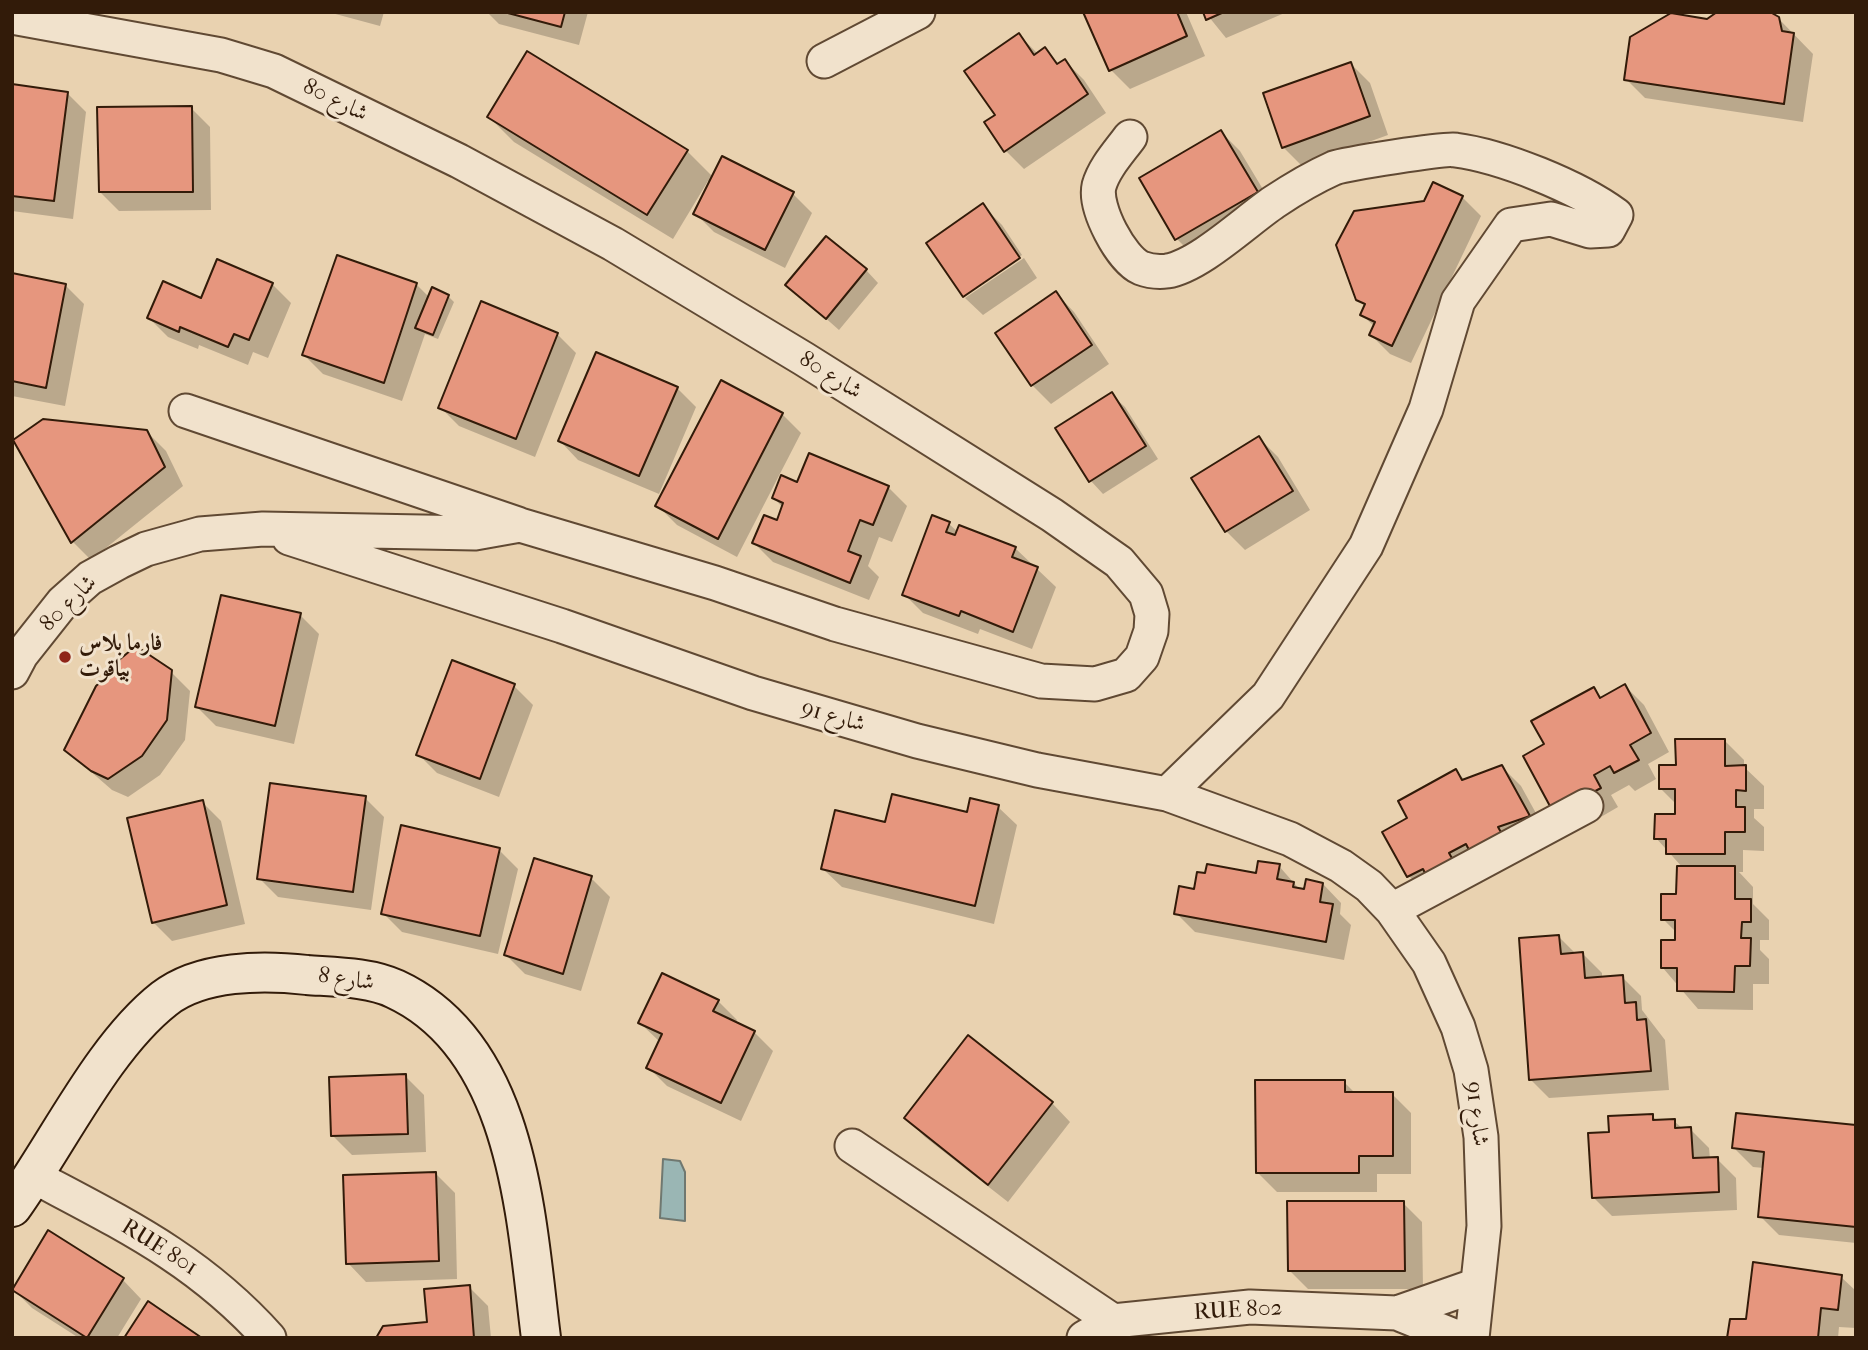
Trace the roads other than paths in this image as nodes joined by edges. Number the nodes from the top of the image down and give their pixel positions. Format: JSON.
{"nodes":[{"id":1,"x":918,"y":12,"type":"edge"},
{"id":2,"x":12,"y":17,"type":"edge"},
{"id":3,"x":824,"y":61,"type":"dead end"},
{"id":4,"x":1130,"y":137,"type":"dead end"},
{"id":5,"x":186,"y":411,"type":"dead end"},
{"id":6,"x":520,"y":525,"type":"junction"},
{"id":7,"x":263,"y":530,"type":"junction"},
{"id":8,"x":12,"y":672,"type":"edge"},
{"id":9,"x":1167,"y":794,"type":"junction"},
{"id":10,"x":1586,"y":806,"type":"dead end"},
{"id":11,"x":1392,"y":910,"type":"junction"},
{"id":12,"x":852,"y":1146,"type":"dead end"},
{"id":13,"x":34,"y":1177,"type":"junction"},
{"id":14,"x":12,"y":1208,"type":"edge"},
{"id":15,"x":1477,"y":1285,"type":"junction"},
{"id":16,"x":1397,"y":1313,"type":"junction"},
{"id":17,"x":1113,"y":1321,"type":"junction"},
{"id":18,"x":269,"y":1338,"type":"edge"},
{"id":19,"x":541,"y":1338,"type":"edge"},
{"id":20,"x":1084,"y":1338,"type":"edge"},
{"id":21,"x":1459,"y":1338,"type":"edge"},
{"id":22,"x":1472,"y":1338,"type":"edge"}],
"edges":[{"from":1,"to":3,"type":"street"},
{"from":2,"to":6,"type":"street","name":"شارع 80"},
{"from":4,"to":9,"type":"street"},
{"from":5,"to":6,"type":"street","name":"شارع 80"},
{"from":6,"to":7,"type":"street","name":"شارع 80"},
{"from":7,"to":8,"type":"street","name":"شارع 80"},
{"from":7,"to":9,"type":"street","name":"شارع 91"},
{"from":9,"to":11,"type":"street","name":"شارع 91"},
{"from":10,"to":11,"type":"street"},
{"from":11,"to":15,"type":"street","name":"شارع 91"},
{"from":12,"to":17,"type":"street"},
{"from":13,"to":14,"type":"street","name":"شارع 8"},
{"from":13,"to":18,"type":"street","name":"RUE 801"},
{"from":13,"to":19,"type":"street","name":"شارع 8"},
{"from":15,"to":16,"type":"street","name":"RUE 802"},
{"from":15,"to":22,"type":"street","name":"شارع 91"},
{"from":16,"to":17,"type":"street","name":"RUE 802"},
{"from":16,"to":21,"type":"street","name":"RUE 802"},
{"from":17,"to":20,"type":"street","name":"RUE 802"}]}
